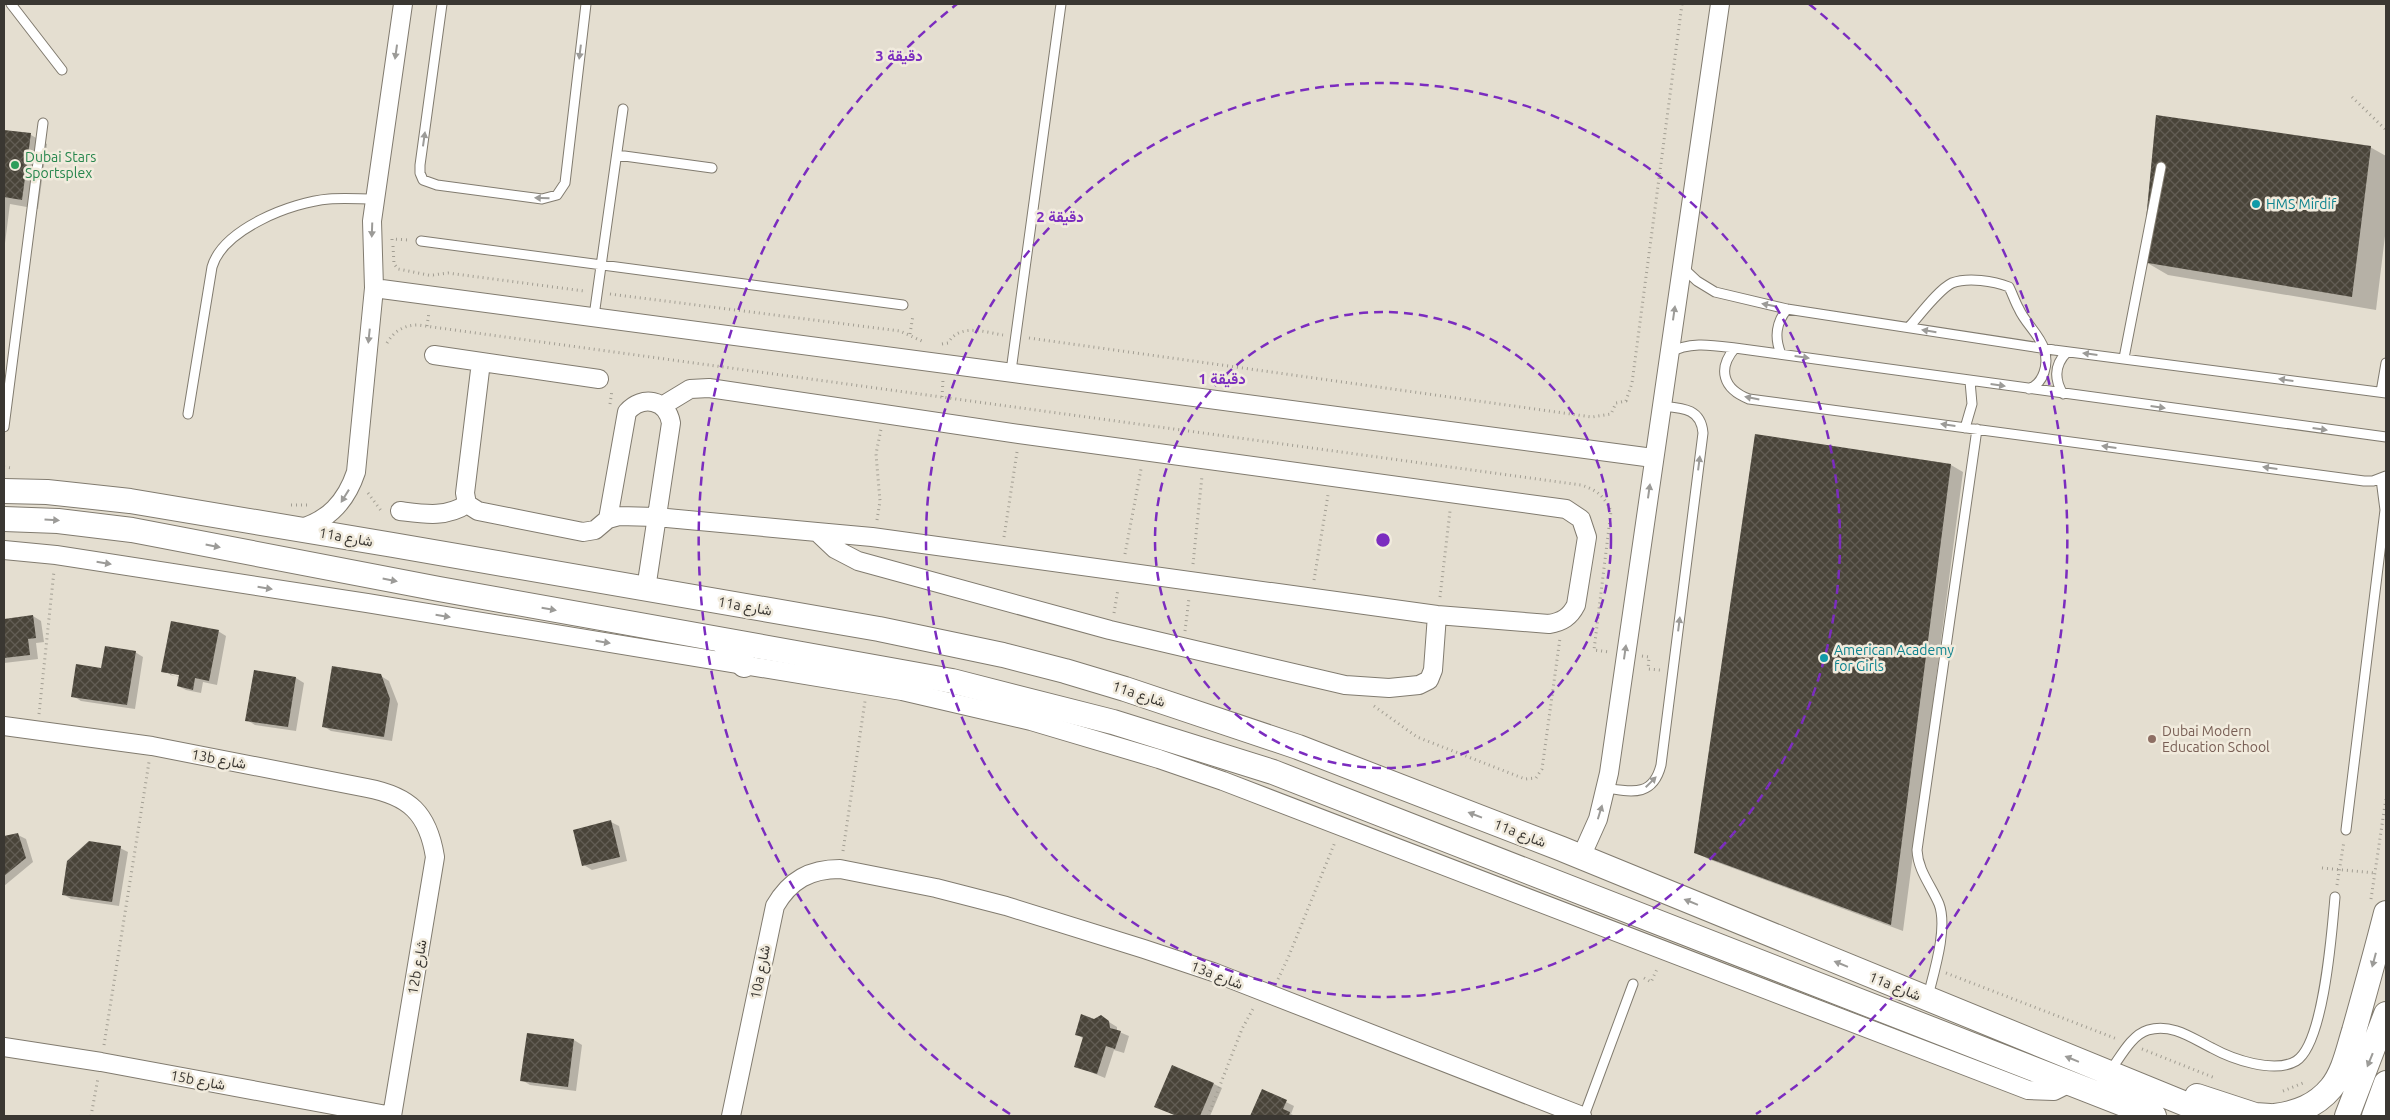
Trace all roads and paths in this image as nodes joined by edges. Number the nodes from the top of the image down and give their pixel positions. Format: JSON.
{"nodes":[{"id":1,"x":11,"y":4,"type":"edge"},
{"id":2,"x":403,"y":4,"type":"edge"},
{"id":3,"x":442,"y":4,"type":"edge"},
{"id":4,"x":586,"y":4,"type":"edge"},
{"id":5,"x":1061,"y":4,"type":"edge"},
{"id":6,"x":1682,"y":4,"type":"edge"},
{"id":7,"x":1720,"y":4,"type":"edge"},
{"id":8,"x":62,"y":70,"type":"dead end"},
{"id":9,"x":2352,"y":97,"type":"dead end"},
{"id":10,"x":623,"y":109,"type":"dead end"},
{"id":11,"x":43,"y":122,"type":"dead end"},
{"id":12,"x":2386,"y":130,"type":"edge"},
{"id":13,"x":617,"y":155,"type":"junction"},
{"id":14,"x":2161,"y":167,"type":"dead end"},
{"id":15,"x":712,"y":168,"type":"dead end"},
{"id":16,"x":375,"y":199,"type":"junction"},
{"id":17,"x":421,"y":241,"type":"joint"},
{"id":18,"x":602,"y":265,"type":"junction"},
{"id":19,"x":1681,"y":266,"type":"junction"},
{"id":20,"x":433,"y":275,"type":"junction"},
{"id":21,"x":374,"y":288,"type":"junction"},
{"id":22,"x":598,"y":293,"type":"junction"},
{"id":23,"x":431,"y":295,"type":"junction"},
{"id":24,"x":903,"y":305,"type":"dead end"},
{"id":25,"x":1787,"y":309,"type":"junction"},
{"id":26,"x":594,"y":316,"type":"junction"},
{"id":27,"x":427,"y":326,"type":"junction"},
{"id":28,"x":1909,"y":327,"type":"junction"},
{"id":29,"x":1015,"y":336,"type":"junction"},
{"id":30,"x":928,"y":344,"type":"dead end"},
{"id":31,"x":937,"y":346,"type":"dead end"},
{"id":32,"x":1735,"y":348,"type":"junction"},
{"id":33,"x":2044,"y":348,"type":"junction"},
{"id":34,"x":385,"y":349,"type":"dead end"},
{"id":35,"x":2067,"y":352,"type":"junction"},
{"id":36,"x":434,"y":354,"type":"dead end"},
{"id":37,"x":1668,"y":354,"type":"junction"},
{"id":38,"x":1781,"y":354,"type":"junction"},
{"id":39,"x":8,"y":356,"type":"edge"},
{"id":40,"x":2124,"y":358,"type":"junction"},
{"id":41,"x":481,"y":362,"type":"junction"},
{"id":42,"x":2386,"y":362,"type":"edge"},
{"id":43,"x":1010,"y":371,"type":"junction"},
{"id":44,"x":599,"y":380,"type":"dead end"},
{"id":45,"x":1970,"y":381,"type":"junction"},
{"id":46,"x":2029,"y":389,"type":"junction"},
{"id":47,"x":2384,"y":392,"type":"edge"},
{"id":48,"x":2063,"y":394,"type":"junction"},
{"id":49,"x":662,"y":406,"type":"junction"},
{"id":50,"x":1661,"y":406,"type":"junction"},
{"id":51,"x":5,"y":413,"type":"edge"},
{"id":52,"x":188,"y":414,"type":"dead end"},
{"id":53,"x":884,"y":414,"type":"junction"},
{"id":54,"x":4,"y":427,"type":"edge"},
{"id":55,"x":1965,"y":428,"type":"junction"},
{"id":56,"x":1977,"y":430,"type":"junction"},
{"id":57,"x":1019,"y":434,"type":"junction"},
{"id":58,"x":2386,"y":437,"type":"edge"},
{"id":59,"x":1144,"y":451,"type":"junction"},
{"id":60,"x":1653,"y":458,"type":"junction"},
{"id":61,"x":1204,"y":459,"type":"junction"},
{"id":62,"x":1331,"y":477,"type":"junction"},
{"id":63,"x":2384,"y":477,"type":"edge"},
{"id":64,"x":368,"y":488,"type":"dead end"},
{"id":65,"x":4,"y":490,"type":"edge"},
{"id":66,"x":1453,"y":493,"type":"junction"},
{"id":67,"x":467,"y":504,"type":"junction"},
{"id":68,"x":394,"y":515,"type":"joint"},
{"id":69,"x":656,"y":517,"type":"junction"},
{"id":70,"x":4,"y":519,"type":"edge"},
{"id":71,"x":608,"y":519,"type":"junction"},
{"id":72,"x":297,"y":529,"type":"junction"},
{"id":73,"x":817,"y":532,"type":"junction"},
{"id":74,"x":872,"y":537,"type":"junction"},
{"id":75,"x":393,"y":545,"type":"junction"},
{"id":76,"x":4,"y":550,"type":"edge"},
{"id":77,"x":251,"y":553,"type":"junction"},
{"id":78,"x":56,"y":555,"type":"junction"},
{"id":79,"x":1002,"y":555,"type":"junction"},
{"id":80,"x":1121,"y":571,"type":"junction"},
{"id":81,"x":1191,"y":581,"type":"junction"},
{"id":82,"x":440,"y":589,"type":"junction"},
{"id":83,"x":646,"y":589,"type":"junction"},
{"id":84,"x":1311,"y":598,"type":"junction"},
{"id":85,"x":1437,"y":615,"type":"junction"},
{"id":86,"x":806,"y":616,"type":"junction"},
{"id":87,"x":1556,"y":623,"type":"junction"},
{"id":88,"x":1110,"y":630,"type":"junction"},
{"id":89,"x":721,"y":640,"type":"junction"},
{"id":90,"x":1182,"y":646,"type":"junction"},
{"id":91,"x":1625,"y":654,"type":"junction"},
{"id":92,"x":744,"y":665,"type":"junction"},
{"id":93,"x":1673,"y":671,"type":"junction"},
{"id":94,"x":867,"y":685,"type":"junction"},
{"id":95,"x":1356,"y":686,"type":"junction"},
{"id":96,"x":4,"y":726,"type":"edge"},
{"id":97,"x":37,"y":730,"type":"junction"},
{"id":98,"x":152,"y":746,"type":"junction"},
{"id":99,"x":1606,"y":788,"type":"junction"},
{"id":100,"x":2386,"y":798,"type":"edge"},
{"id":101,"x":423,"y":820,"type":"joint"},
{"id":102,"x":1341,"y":826,"type":"junction"},
{"id":103,"x":2346,"y":830,"type":"joint"},
{"id":104,"x":1449,"y":840,"type":"junction"},
{"id":105,"x":1581,"y":857,"type":"junction"},
{"id":106,"x":2322,"y":868,"type":"dead end"},
{"id":107,"x":840,"y":869,"type":"junction"},
{"id":108,"x":2340,"y":870,"type":"junction"},
{"id":109,"x":2375,"y":873,"type":"junction"},
{"id":110,"x":2335,"y":898,"type":"joint"},
{"id":111,"x":2378,"y":910,"type":"edge"},
{"id":112,"x":1935,"y":968,"type":"junction"},
{"id":113,"x":1632,"y":984,"type":"dead end"},
{"id":114,"x":1266,"y":994,"type":"junction"},
{"id":115,"x":1928,"y":999,"type":"junction"},
{"id":116,"x":2386,"y":1014,"type":"edge"},
{"id":117,"x":2130,"y":1044,"type":"junction"},
{"id":118,"x":4,"y":1047,"type":"edge"},
{"id":119,"x":101,"y":1062,"type":"junction"},
{"id":120,"x":2108,"y":1074,"type":"junction"},
{"id":121,"x":2223,"y":1081,"type":"dead end"},
{"id":122,"x":2308,"y":1081,"type":"dead end"},
{"id":123,"x":2070,"y":1083,"type":"junction"},
{"id":124,"x":2386,"y":1083,"type":"edge"},
{"id":125,"x":2140,"y":1087,"type":"junction"},
{"id":126,"x":2275,"y":1105,"type":"edge"},
{"id":127,"x":91,"y":1116,"type":"edge"},
{"id":128,"x":392,"y":1116,"type":"edge"},
{"id":129,"x":731,"y":1116,"type":"edge"},
{"id":130,"x":1208,"y":1116,"type":"edge"},
{"id":131,"x":1583,"y":1116,"type":"edge"},
{"id":132,"x":2154,"y":1116,"type":"edge"},
{"id":133,"x":2215,"y":1116,"type":"edge"},
{"id":134,"x":2270,"y":1116,"type":"edge"},
{"id":135,"x":2347,"y":1116,"type":"edge"},
{"id":136,"x":2374,"y":1116,"type":"edge"}],
"edges":[{"from":1,"to":8,"type":"lane"},
{"from":2,"to":16,"type":"street","one_way":true},
{"from":4,"to":3,"type":"lane","one_way":true},
{"from":5,"to":29,"type":"lane"},
{"from":6,"to":29,"type":"path"},
{"from":7,"to":19,"type":"street"},
{"from":9,"to":12,"type":"path"},
{"from":10,"to":13,"type":"lane"},
{"from":11,"to":39,"type":"lane"},
{"from":13,"to":15,"type":"lane"},
{"from":13,"to":18,"type":"lane"},
{"from":14,"to":40,"type":"lane"},
{"from":16,"to":21,"type":"street","one_way":true},
{"from":16,"to":52,"type":"lane"},
{"from":17,"to":18,"type":"lane"},
{"from":17,"to":20,"type":"path"},
{"from":18,"to":22,"type":"lane"},
{"from":18,"to":24,"type":"lane"},
{"from":25,"to":19,"type":"lane","one_way":true},
{"from":37,"to":19,"type":"street","one_way":true},
{"from":20,"to":22,"type":"path"},
{"from":20,"to":23,"type":"path"},
{"from":21,"to":23,"type":"street"},
{"from":21,"to":72,"type":"street","one_way":true},
{"from":22,"to":26,"type":"lane"},
{"from":22,"to":30,"type":"path"},
{"from":23,"to":26,"type":"street"},
{"from":23,"to":27,"type":"path"},
{"from":25,"to":28,"type":"lane"},
{"from":25,"to":38,"type":"lane"},
{"from":26,"to":43,"type":"street"},
{"from":27,"to":34,"type":"path"},
{"from":27,"to":91,"type":"path"},
{"from":33,"to":28,"type":"lane","one_way":true},
{"from":28,"to":33,"type":"lane"},
{"from":29,"to":31,"type":"path"},
{"from":29,"to":43,"type":"lane"},
{"from":32,"to":37,"type":"lane"},
{"from":32,"to":38,"type":"lane"},
{"from":55,"to":32,"type":"lane","one_way":true},
{"from":33,"to":35,"type":"lane"},
{"from":33,"to":46,"type":"lane"},
{"from":40,"to":35,"type":"lane","one_way":true},
{"from":35,"to":48,"type":"lane"},
{"from":36,"to":41,"type":"street"},
{"from":37,"to":50,"type":"street"},
{"from":38,"to":45,"type":"lane","one_way":true},
{"from":39,"to":51,"type":"lane"},
{"from":47,"to":40,"type":"lane","one_way":true},
{"from":41,"to":44,"type":"street"},
{"from":41,"to":67,"type":"street"},
{"from":42,"to":47,"type":"lane"},
{"from":43,"to":60,"type":"street"},
{"from":45,"to":46,"type":"lane","one_way":true},
{"from":45,"to":55,"type":"lane"},
{"from":46,"to":48,"type":"lane"},
{"from":48,"to":58,"type":"lane","one_way":true},
{"from":49,"to":53,"type":"street"},
{"from":49,"to":69,"type":"street"},
{"from":49,"to":71,"type":"street"},
{"from":50,"to":60,"type":"street"},
{"from":93,"to":50,"type":"lane","one_way":true},
{"from":51,"to":54,"type":"lane"},
{"from":53,"to":57,"type":"street"},
{"from":53,"to":74,"type":"path"},
{"from":55,"to":56,"type":"lane"},
{"from":63,"to":56,"type":"lane","one_way":true},
{"from":56,"to":112,"type":"lane"},
{"from":57,"to":59,"type":"street"},
{"from":57,"to":79,"type":"path"},
{"from":59,"to":61,"type":"street"},
{"from":59,"to":80,"type":"path"},
{"from":91,"to":60,"type":"street","one_way":true},
{"from":61,"to":62,"type":"street"},
{"from":61,"to":81,"type":"path"},
{"from":62,"to":66,"type":"street"},
{"from":62,"to":84,"type":"path"},
{"from":63,"to":103,"type":"lane"},
{"from":64,"to":68,"type":"path"},
{"from":65,"to":72,"type":"street","name":"11a شارع"},
{"from":66,"to":85,"type":"path"},
{"from":66,"to":87,"type":"street"},
{"from":67,"to":68,"type":"street"},
{"from":67,"to":71,"type":"street"},
{"from":69,"to":71,"type":"street"},
{"from":69,"to":73,"type":"street"},
{"from":69,"to":83,"type":"street"},
{"from":70,"to":77,"type":"street","name":"11a شارع","one_way":true},
{"from":72,"to":75,"type":"street","name":"11a شارع"},
{"from":73,"to":74,"type":"street"},
{"from":73,"to":88,"type":"street"},
{"from":74,"to":79,"type":"street"},
{"from":75,"to":77,"type":"street"},
{"from":75,"to":83,"type":"street","name":"11a شارع"},
{"from":76,"to":78,"type":"street"},
{"from":77,"to":82,"type":"street","name":"11a شارع","one_way":true},
{"from":78,"to":92,"type":"street","one_way":true},
{"from":78,"to":97,"type":"path"},
{"from":79,"to":80,"type":"street"},
{"from":80,"to":81,"type":"street"},
{"from":80,"to":88,"type":"path"},
{"from":81,"to":84,"type":"street"},
{"from":81,"to":90,"type":"path"},
{"from":82,"to":86,"type":"street"},
{"from":82,"to":89,"type":"street","name":"11a شارع","one_way":true},
{"from":83,"to":86,"type":"street","name":"11a شارع"},
{"from":84,"to":85,"type":"street"},
{"from":85,"to":87,"type":"street"},
{"from":85,"to":95,"type":"street"},
{"from":105,"to":86,"type":"street","name":"11a شارع","one_way":true},
{"from":87,"to":95,"type":"path"},
{"from":88,"to":90,"type":"street"},
{"from":89,"to":92,"type":"street"},
{"from":89,"to":104,"type":"street","name":"11a شارع"},
{"from":90,"to":95,"type":"street"},
{"from":91,"to":93,"type":"path"},
{"from":91,"to":99,"type":"street"},
{"from":92,"to":94,"type":"street"},
{"from":99,"to":93,"type":"lane","one_way":true},
{"from":94,"to":102,"type":"street"},
{"from":94,"to":107,"type":"path"},
{"from":96,"to":97,"type":"street","name":"13b شارع"},
{"from":97,"to":98,"type":"street","name":"13b شارع"},
{"from":98,"to":101,"type":"street","name":"13b شارع"},
{"from":98,"to":119,"type":"path"},
{"from":105,"to":99,"type":"street","one_way":true},
{"from":100,"to":109,"type":"path"},
{"from":101,"to":128,"type":"street","name":"12b شارع"},
{"from":102,"to":114,"type":"path"},
{"from":102,"to":123,"type":"street"},
{"from":103,"to":108,"type":"path"},
{"from":104,"to":105,"type":"street"},
{"from":104,"to":123,"type":"street","name":"11a شارع"},
{"from":115,"to":105,"type":"street","name":"11a شارع","one_way":true},
{"from":106,"to":108,"type":"path"},
{"from":107,"to":114,"type":"street","name":"13a شارع"},
{"from":107,"to":129,"type":"street","name":"10a شارع"},
{"from":108,"to":109,"type":"path"},
{"from":108,"to":110,"type":"path"},
{"from":109,"to":111,"type":"path"},
{"from":110,"to":117,"type":"lane"},
{"from":111,"to":126,"type":"street","one_way":true},
{"from":112,"to":115,"type":"lane"},
{"from":112,"to":117,"type":"path"},
{"from":113,"to":131,"type":"lane"},
{"from":114,"to":130,"type":"path"},
{"from":114,"to":131,"type":"street","name":"13a شارع"},
{"from":120,"to":115,"type":"street","name":"11a شارع","one_way":true},
{"from":116,"to":135,"type":"street","one_way":true},
{"from":117,"to":120,"type":"lane"},
{"from":117,"to":121,"type":"path"},
{"from":118,"to":119,"type":"street","name":"15b شارع"},
{"from":119,"to":127,"type":"path"},
{"from":119,"to":128,"type":"street","name":"15b شارع"},
{"from":120,"to":125,"type":"street","name":"11a شارع"},
{"from":122,"to":126,"type":"path"},
{"from":123,"to":132,"type":"street","name":"11a شارع"},
{"from":124,"to":136,"type":"street"},
{"from":125,"to":133,"type":"street","name":"11a شارع"},
{"from":125,"to":134,"type":"street"}]}
